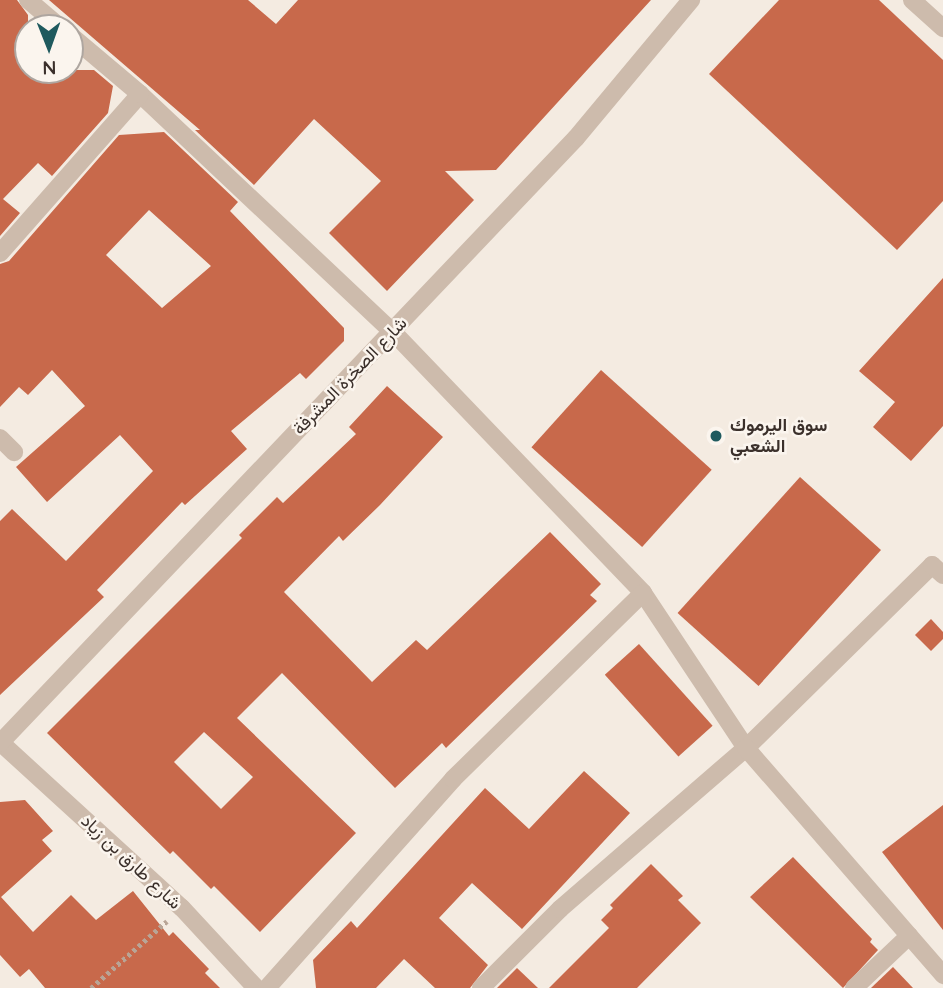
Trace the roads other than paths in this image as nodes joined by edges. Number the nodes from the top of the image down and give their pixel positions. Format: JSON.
{"nodes":[{"id":1,"x":28,"y":0,"type":"edge"},
{"id":2,"x":691,"y":0,"type":"edge"},
{"id":3,"x":912,"y":0,"type":"edge"},
{"id":4,"x":44,"y":14,"type":"edge"},
{"id":5,"x":943,"y":28,"type":"edge"},
{"id":6,"x":84,"y":47,"type":"edge"},
{"id":7,"x":139,"y":94,"type":"junction"},
{"id":8,"x":0,"y":253,"type":"edge"},
{"id":9,"x":393,"y":332,"type":"junction"},
{"id":10,"x":0,"y":438,"type":"edge"},
{"id":11,"x":14,"y":452,"type":"dead end"},
{"id":12,"x":939,"y":565,"type":"edge"},
{"id":13,"x":643,"y":593,"type":"junction"},
{"id":14,"x":0,"y":743,"type":"edge"},
{"id":15,"x":746,"y":748,"type":"junction"},
{"id":16,"x":909,"y":936,"type":"junction"},
{"id":17,"x":943,"y":975,"type":"edge"},
{"id":18,"x":256,"y":988,"type":"edge"},
{"id":19,"x":267,"y":988,"type":"edge"},
{"id":20,"x":481,"y":988,"type":"edge"},
{"id":21,"x":854,"y":988,"type":"edge"}],
"edges":[{"from":1,"to":4,"type":"street"},
{"from":2,"to":9,"type":"street","name":"شارع الصخرة المشرفة"},
{"from":3,"to":5,"type":"street"},
{"from":6,"to":7,"type":"street"},
{"from":7,"to":8,"type":"street"},
{"from":7,"to":9,"type":"street"},
{"from":9,"to":13,"type":"street"},
{"from":9,"to":14,"type":"street","name":"شارع الصخرة المشرفة"},
{"from":10,"to":11,"type":"street"},
{"from":12,"to":15,"type":"street"},
{"from":13,"to":15,"type":"street"},
{"from":13,"to":19,"type":"street"},
{"from":14,"to":18,"type":"street","name":"شارع طارق بن زياد"},
{"from":15,"to":16,"type":"street"},
{"from":15,"to":20,"type":"street"},
{"from":16,"to":17,"type":"street"},
{"from":16,"to":21,"type":"street"}]}
